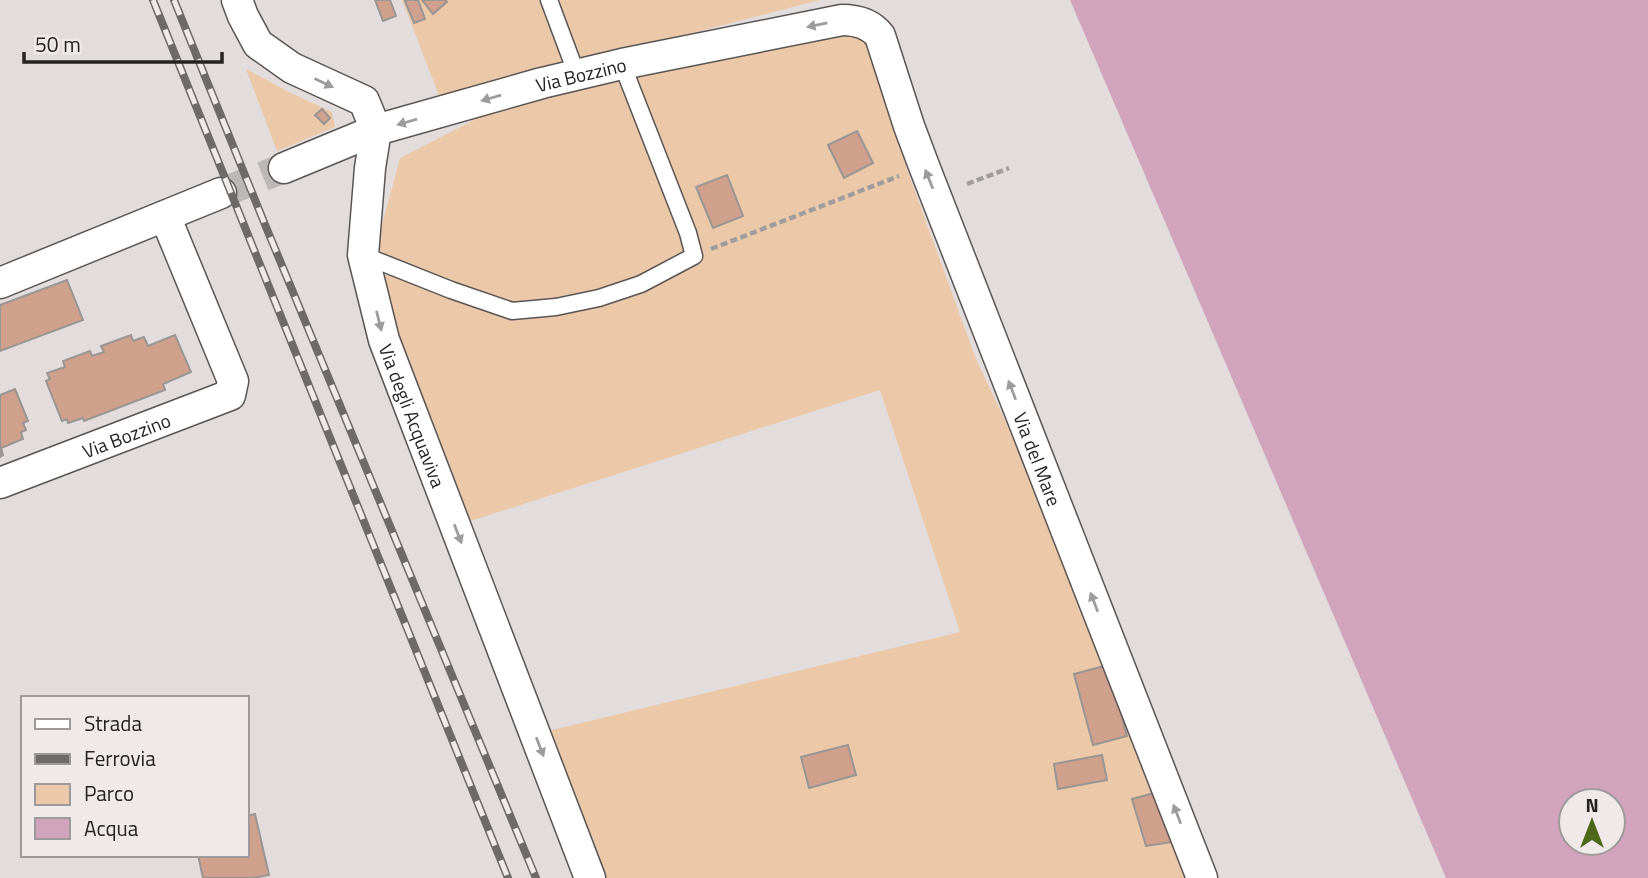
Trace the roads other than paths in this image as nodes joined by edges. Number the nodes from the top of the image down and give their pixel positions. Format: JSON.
{"nodes":[{"id":1,"x":237,"y":0,"type":"edge"},
{"id":2,"x":549,"y":0,"type":"edge"},
{"id":3,"x":880,"y":36,"type":"joint"},
{"id":4,"x":622,"y":64,"type":"junction"},
{"id":5,"x":577,"y":75,"type":"junction"},
{"id":6,"x":376,"y":130,"type":"junction"},
{"id":7,"x":284,"y":168,"type":"tunnel mouth"},
{"id":8,"x":221,"y":193,"type":"tunnel mouth"},
{"id":9,"x":165,"y":216,"type":"junction"},
{"id":10,"x":363,"y":255,"type":"junction"},
{"id":11,"x":0,"y":283,"type":"edge"},
{"id":12,"x":0,"y":483,"type":"edge"},
{"id":13,"x":590,"y":878,"type":"edge"},
{"id":14,"x":1202,"y":878,"type":"edge"}],
"edges":[{"from":1,"to":6,"type":"street","one_way":true},
{"from":2,"to":5,"type":"lane"},
{"from":3,"to":4,"type":"street","name":"Via Bozzino","one_way":true},
{"from":14,"to":3,"type":"street","name":"Via del Mare","one_way":true},
{"from":4,"to":5,"type":"street","name":"Via Bozzino"},
{"from":4,"to":10,"type":"lane"},
{"from":5,"to":6,"type":"street","name":"Via Bozzino","one_way":true},
{"from":6,"to":7,"type":"street","name":"Via Bozzino"},
{"from":6,"to":10,"type":"street","name":"Via degli Acquaviva"},
{"from":8,"to":9,"type":"street"},
{"from":9,"to":11,"type":"street"},
{"from":9,"to":12,"type":"street","name":"Via Bozzino"},
{"from":10,"to":13,"type":"street","name":"Via degli Acquaviva","one_way":true}]}
